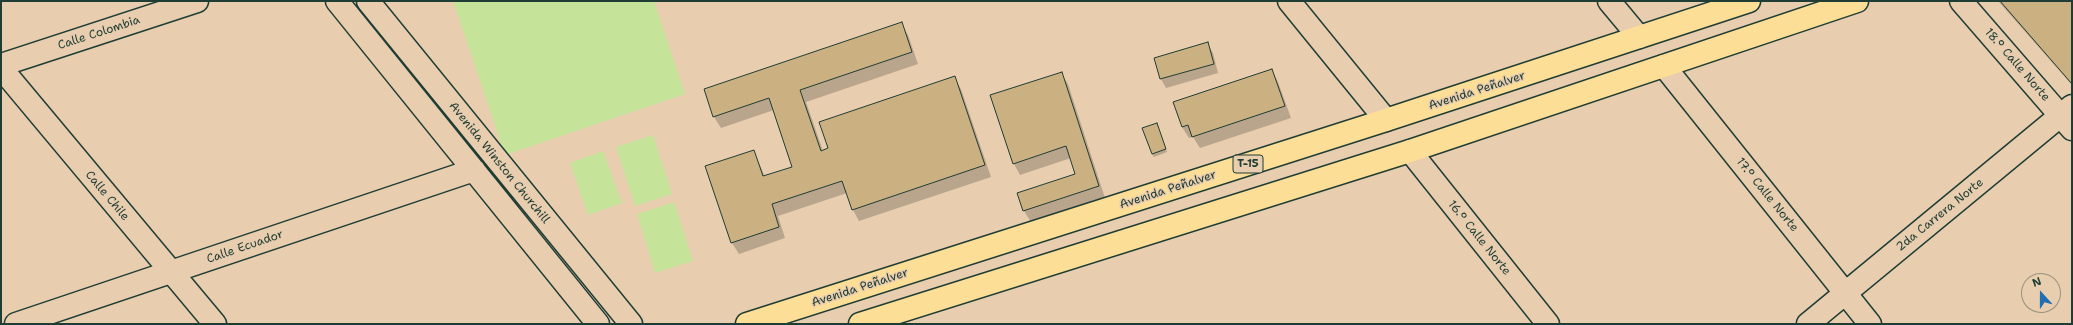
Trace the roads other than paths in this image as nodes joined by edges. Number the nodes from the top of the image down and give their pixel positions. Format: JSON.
{"nodes":[{"id":1,"x":197,"y":1,"type":"edge"},
{"id":2,"x":337,"y":1,"type":"edge"},
{"id":3,"x":368,"y":1,"type":"edge"},
{"id":4,"x":1289,"y":1,"type":"edge"},
{"id":5,"x":1609,"y":1,"type":"edge"},
{"id":6,"x":1749,"y":1,"type":"edge"},
{"id":7,"x":1857,"y":1,"type":"edge"},
{"id":8,"x":1961,"y":1,"type":"edge"},
{"id":9,"x":1639,"y":37,"type":"junction"},
{"id":10,"x":1,"y":66,"type":"edge"},
{"id":11,"x":1664,"y":66,"type":"junction"},
{"id":12,"x":2068,"y":117,"type":"edge"},
{"id":13,"x":1386,"y":120,"type":"junction"},
{"id":14,"x":1410,"y":151,"type":"junction"},
{"id":15,"x":474,"y":170,"type":"junction"},
{"id":16,"x":170,"y":272,"type":"junction"},
{"id":17,"x":1845,"y":293,"type":"junction"},
{"id":18,"x":16,"y":324,"type":"edge"},
{"id":19,"x":215,"y":324,"type":"edge"},
{"id":20,"x":598,"y":324,"type":"edge"},
{"id":21,"x":630,"y":324,"type":"edge"},
{"id":22,"x":746,"y":324,"type":"edge"},
{"id":23,"x":860,"y":324,"type":"edge"},
{"id":24,"x":1548,"y":324,"type":"edge"},
{"id":25,"x":1808,"y":324,"type":"edge"},
{"id":26,"x":1870,"y":324,"type":"edge"}],
"edges":[{"from":1,"to":10,"type":"street","name":"Calle Colombia"},
{"from":2,"to":15,"type":"street","name":"Avenida Winston Churchill"},
{"from":3,"to":21,"type":"street","name":"Avenida Winston Churchill"},
{"from":4,"to":13,"type":"street"},
{"from":5,"to":9,"type":"street"},
{"from":6,"to":9,"type":"main road","name":"Avenida Peñalver","number":"T-15"},
{"from":7,"to":11,"type":"main road"},
{"from":8,"to":12,"type":"street","name":"18.° Calle Norte"},
{"from":9,"to":13,"type":"main road","name":"Avenida Peñalver","number":"T-15"},
{"from":10,"to":16,"type":"street","name":"Calle Chile"},
{"from":11,"to":14,"type":"main road"},
{"from":11,"to":17,"type":"street","name":"17.° Calle Norte"},
{"from":12,"to":17,"type":"street","name":"2da Carrera Norte"},
{"from":13,"to":22,"type":"main road","name":"Avenida Peñalver","number":"T-15"},
{"from":14,"to":23,"type":"main road"},
{"from":14,"to":24,"type":"street","name":"16.° Calle Norte"},
{"from":15,"to":16,"type":"street","name":"Calle Ecuador"},
{"from":15,"to":20,"type":"street","name":"Avenida Winston Churchill"},
{"from":16,"to":18,"type":"street","name":"Calle Ecuador"},
{"from":16,"to":19,"type":"street","name":"Calle Chile"},
{"from":17,"to":25,"type":"street","name":"2da Carrera Norte"},
{"from":17,"to":26,"type":"street","name":"17.° Calle Norte"}]}
